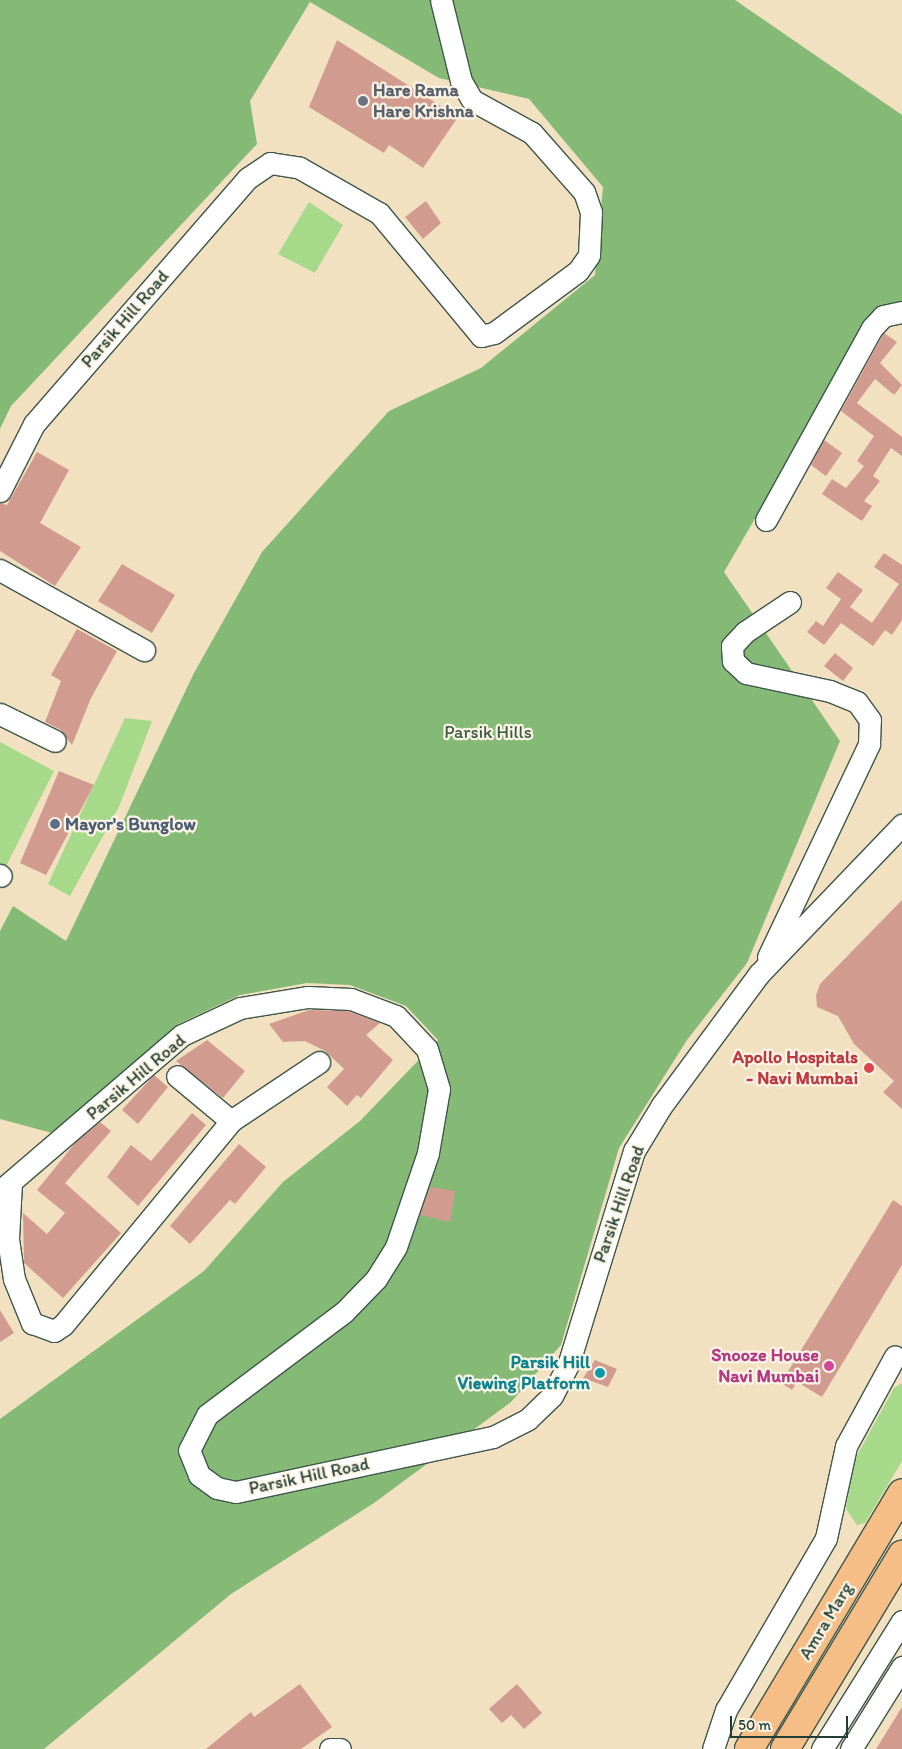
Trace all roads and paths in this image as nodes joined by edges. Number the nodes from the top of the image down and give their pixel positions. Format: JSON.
{"nodes":[{"id":1,"x":441,"y":0,"type":"edge"},
{"id":2,"x":902,"y":312,"type":"edge"},
{"id":3,"x":0,"y":491,"type":"edge"},
{"id":4,"x":766,"y":520,"type":"dead end"},
{"id":5,"x":0,"y":570,"type":"edge"},
{"id":6,"x":790,"y":602,"type":"dead end"},
{"id":7,"x":144,"y":650,"type":"dead end"},
{"id":8,"x":0,"y":714,"type":"edge"},
{"id":9,"x":55,"y":741,"type":"dead end"},
{"id":10,"x":902,"y":825,"type":"edge"},
{"id":11,"x":759,"y":974,"type":"junction"},
{"id":12,"x":320,"y":1062,"type":"dead end"},
{"id":13,"x":177,"y":1076,"type":"dead end"},
{"id":14,"x":231,"y":1121,"type":"junction"},
{"id":15,"x":6,"y":1187,"type":"edge"},
{"id":16,"x":900,"y":1355,"type":"edge"},
{"id":17,"x":902,"y":1493,"type":"edge"},
{"id":18,"x":902,"y":1554,"type":"edge"},
{"id":19,"x":902,"y":1621,"type":"edge"},
{"id":20,"x":902,"y":1667,"type":"edge"},
{"id":21,"x":330,"y":1749,"type":"edge"},
{"id":22,"x":340,"y":1749,"type":"edge"},
{"id":23,"x":713,"y":1749,"type":"edge"},
{"id":24,"x":749,"y":1749,"type":"edge"},
{"id":25,"x":784,"y":1749,"type":"edge"},
{"id":26,"x":822,"y":1749,"type":"edge"},
{"id":27,"x":851,"y":1749,"type":"edge"}],
"edges":[{"from":1,"to":3,"type":"street","name":"Parsik Hill Road"},
{"from":2,"to":4,"type":"street"},
{"from":5,"to":7,"type":"street"},
{"from":6,"to":11,"type":"street"},
{"from":8,"to":9,"type":"street"},
{"from":10,"to":11,"type":"street","name":"Parsik Hill Road"},
{"from":11,"to":15,"type":"street","name":"Parsik Hill Road"},
{"from":12,"to":14,"type":"street"},
{"from":13,"to":14,"type":"street"},
{"from":14,"to":15,"type":"street"},
{"from":16,"to":23,"type":"street"},
{"from":17,"to":24,"type":"highway","name":"Amra Marg"},
{"from":18,"to":25,"type":"highway","name":"Amra Marg"},
{"from":19,"to":26,"type":"street"},
{"from":20,"to":27,"type":"street"},
{"from":21,"to":22,"type":"street"}]}
